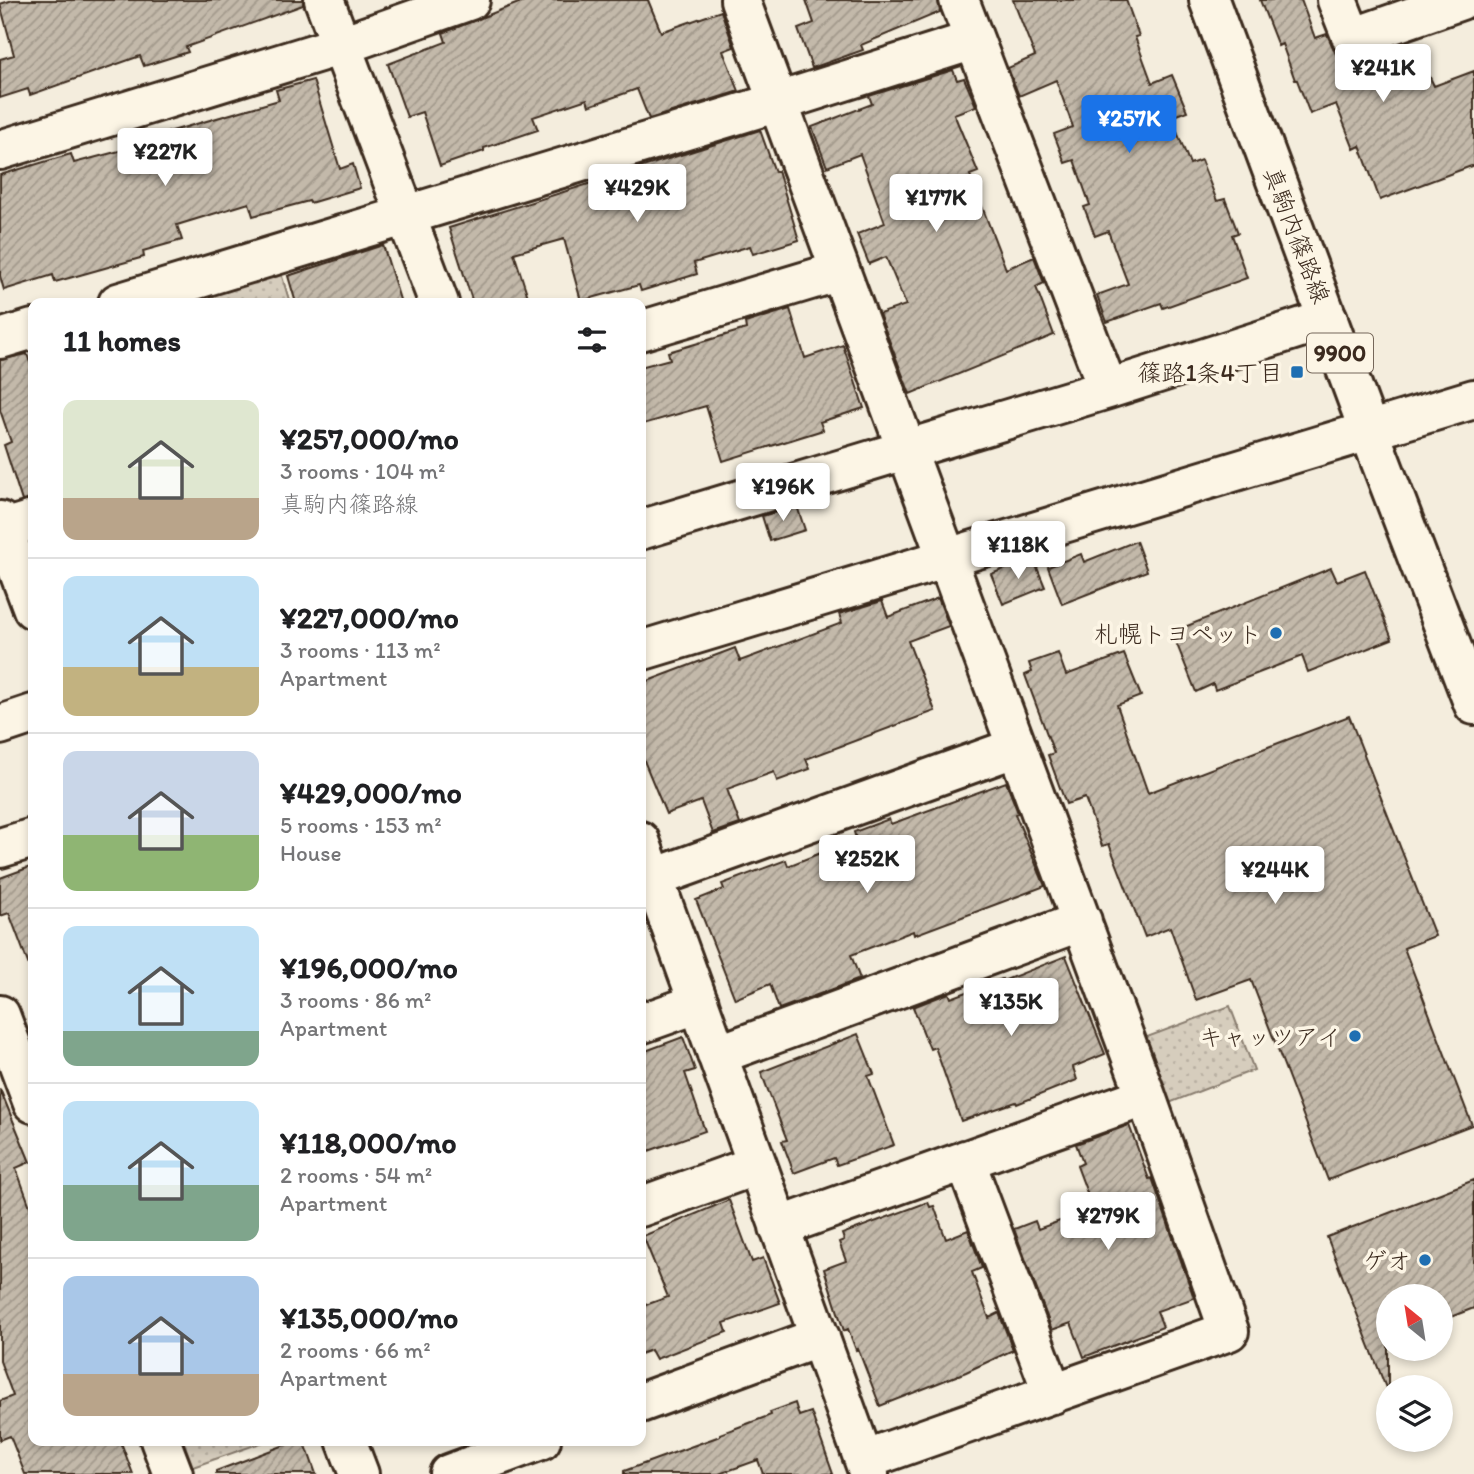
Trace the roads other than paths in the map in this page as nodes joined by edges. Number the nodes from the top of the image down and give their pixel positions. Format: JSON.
{"nodes":[{"id":1,"x":324,"y":0,"type":"edge"},
{"id":2,"x":470,"y":0,"type":"edge"},
{"id":3,"x":740,"y":0,"type":"edge"},
{"id":4,"x":959,"y":0,"type":"edge"},
{"id":5,"x":1209,"y":0,"type":"edge"},
{"id":6,"x":1337,"y":0,"type":"edge"},
{"id":7,"x":1461,"y":0,"type":"edge"},
{"id":8,"x":974,"y":40,"type":"junction"},
{"id":9,"x":342,"y":45,"type":"junction"},
{"id":10,"x":778,"y":102,"type":"junction"},
{"id":11,"x":0,"y":150,"type":"edge"},
{"id":12,"x":405,"y":214,"type":"junction"},
{"id":13,"x":840,"y":271,"type":"junction"},
{"id":14,"x":134,"y":298,"type":"edge"},
{"id":15,"x":437,"y":298,"type":"edge"},
{"id":16,"x":1328,"y":319,"type":"junction"},
{"id":17,"x":646,"y":329,"type":"edge"},
{"id":18,"x":28,"y":331,"type":"edge"},
{"id":19,"x":0,"y":339,"type":"edge"},
{"id":20,"x":1108,"y":389,"type":"junction"},
{"id":21,"x":1474,"y":399,"type":"edge"},
{"id":22,"x":1369,"y":431,"type":"junction"},
{"id":23,"x":907,"y":450,"type":"junction"},
{"id":24,"x":12,"y":523,"type":"edge"},
{"id":25,"x":646,"y":528,"type":"edge"},
{"id":26,"x":947,"y":557,"type":"junction"},
{"id":27,"x":28,"y":589,"type":"edge"},
{"id":28,"x":646,"y":649,"type":"edge"},
{"id":29,"x":1465,"y":652,"type":"edge"},
{"id":30,"x":1474,"y":705,"type":"edge"},
{"id":31,"x":28,"y":716,"type":"edge"},
{"id":32,"x":0,"y":725,"type":"edge"},
{"id":33,"x":1017,"y":747,"type":"junction"},
{"id":34,"x":28,"y":840,"type":"edge"},
{"id":35,"x":0,"y":848,"type":"edge"},
{"id":36,"x":646,"y":857,"type":"edge"},
{"id":37,"x":654,"y":878,"type":"junction"},
{"id":38,"x":1082,"y":921,"type":"junction"},
{"id":39,"x":699,"y":1003,"type":"junction"},
{"id":40,"x":0,"y":1015,"type":"edge"},
{"id":41,"x":646,"y":1022,"type":"edge"},
{"id":42,"x":718,"y":1055,"type":"junction"},
{"id":43,"x":28,"y":1090,"type":"edge"},
{"id":44,"x":1146,"y":1096,"type":"junction"},
{"id":45,"x":965,"y":1160,"type":"junction"},
{"id":46,"x":757,"y":1165,"type":"junction"},
{"id":47,"x":646,"y":1205,"type":"edge"},
{"id":48,"x":779,"y":1227,"type":"junction"},
{"id":49,"x":820,"y":1338,"type":"junction"},
{"id":50,"x":1053,"y":1394,"type":"junction"},
{"id":51,"x":646,"y":1402,"type":"edge"},
{"id":52,"x":162,"y":1446,"type":"edge"},
{"id":53,"x":348,"y":1446,"type":"edge"},
{"id":54,"x":525,"y":1446,"type":"edge"},
{"id":55,"x":867,"y":1467,"type":"edge"},
{"id":56,"x":173,"y":1474,"type":"edge"},
{"id":57,"x":359,"y":1474,"type":"edge"},
{"id":58,"x":449,"y":1474,"type":"edge"}],
"edges":[{"from":1,"to":9,"type":"street"},
{"from":2,"to":9,"type":"street"},
{"from":3,"to":10,"type":"street"},
{"from":4,"to":8,"type":"street"},
{"from":5,"to":16,"type":"street","name":"真駒内篠路線","number":"9900"},
{"from":6,"to":7,"type":"street"},
{"from":8,"to":10,"type":"street"},
{"from":8,"to":20,"type":"street"},
{"from":9,"to":11,"type":"street"},
{"from":9,"to":12,"type":"street"},
{"from":10,"to":12,"type":"street"},
{"from":10,"to":13,"type":"street"},
{"from":12,"to":14,"type":"street"},
{"from":12,"to":15,"type":"street"},
{"from":13,"to":17,"type":"street"},
{"from":13,"to":23,"type":"street"},
{"from":16,"to":20,"type":"street"},
{"from":16,"to":22,"type":"street","name":"真駒内篠路線","number":"9900"},
{"from":18,"to":19,"type":"street"},
{"from":20,"to":23,"type":"street"},
{"from":21,"to":22,"type":"street"},
{"from":22,"to":26,"type":"street"},
{"from":22,"to":29,"type":"street","name":"真駒内篠路線","number":"9900"},
{"from":23,"to":25,"type":"street"},
{"from":23,"to":26,"type":"street"},
{"from":24,"to":27,"type":"street"},
{"from":26,"to":28,"type":"street"},
{"from":26,"to":33,"type":"street"},
{"from":29,"to":30,"type":"street","name":"真駒内篠路線","number":"9900"},
{"from":31,"to":32,"type":"street"},
{"from":33,"to":37,"type":"street"},
{"from":33,"to":38,"type":"street"},
{"from":34,"to":35,"type":"street"},
{"from":36,"to":37,"type":"street"},
{"from":37,"to":39,"type":"street"},
{"from":38,"to":42,"type":"street"},
{"from":38,"to":44,"type":"street"},
{"from":39,"to":41,"type":"street"},
{"from":39,"to":42,"type":"street"},
{"from":40,"to":43,"type":"street"},
{"from":42,"to":46,"type":"street"},
{"from":44,"to":45,"type":"street"},
{"from":44,"to":50,"type":"street"},
{"from":45,"to":48,"type":"street"},
{"from":45,"to":50,"type":"street"},
{"from":46,"to":47,"type":"street"},
{"from":46,"to":48,"type":"street"},
{"from":48,"to":49,"type":"street"},
{"from":49,"to":51,"type":"street"},
{"from":49,"to":55,"type":"street"},
{"from":50,"to":55,"type":"street"},
{"from":52,"to":56,"type":"street"},
{"from":53,"to":57,"type":"street"},
{"from":54,"to":58,"type":"street"}]}
